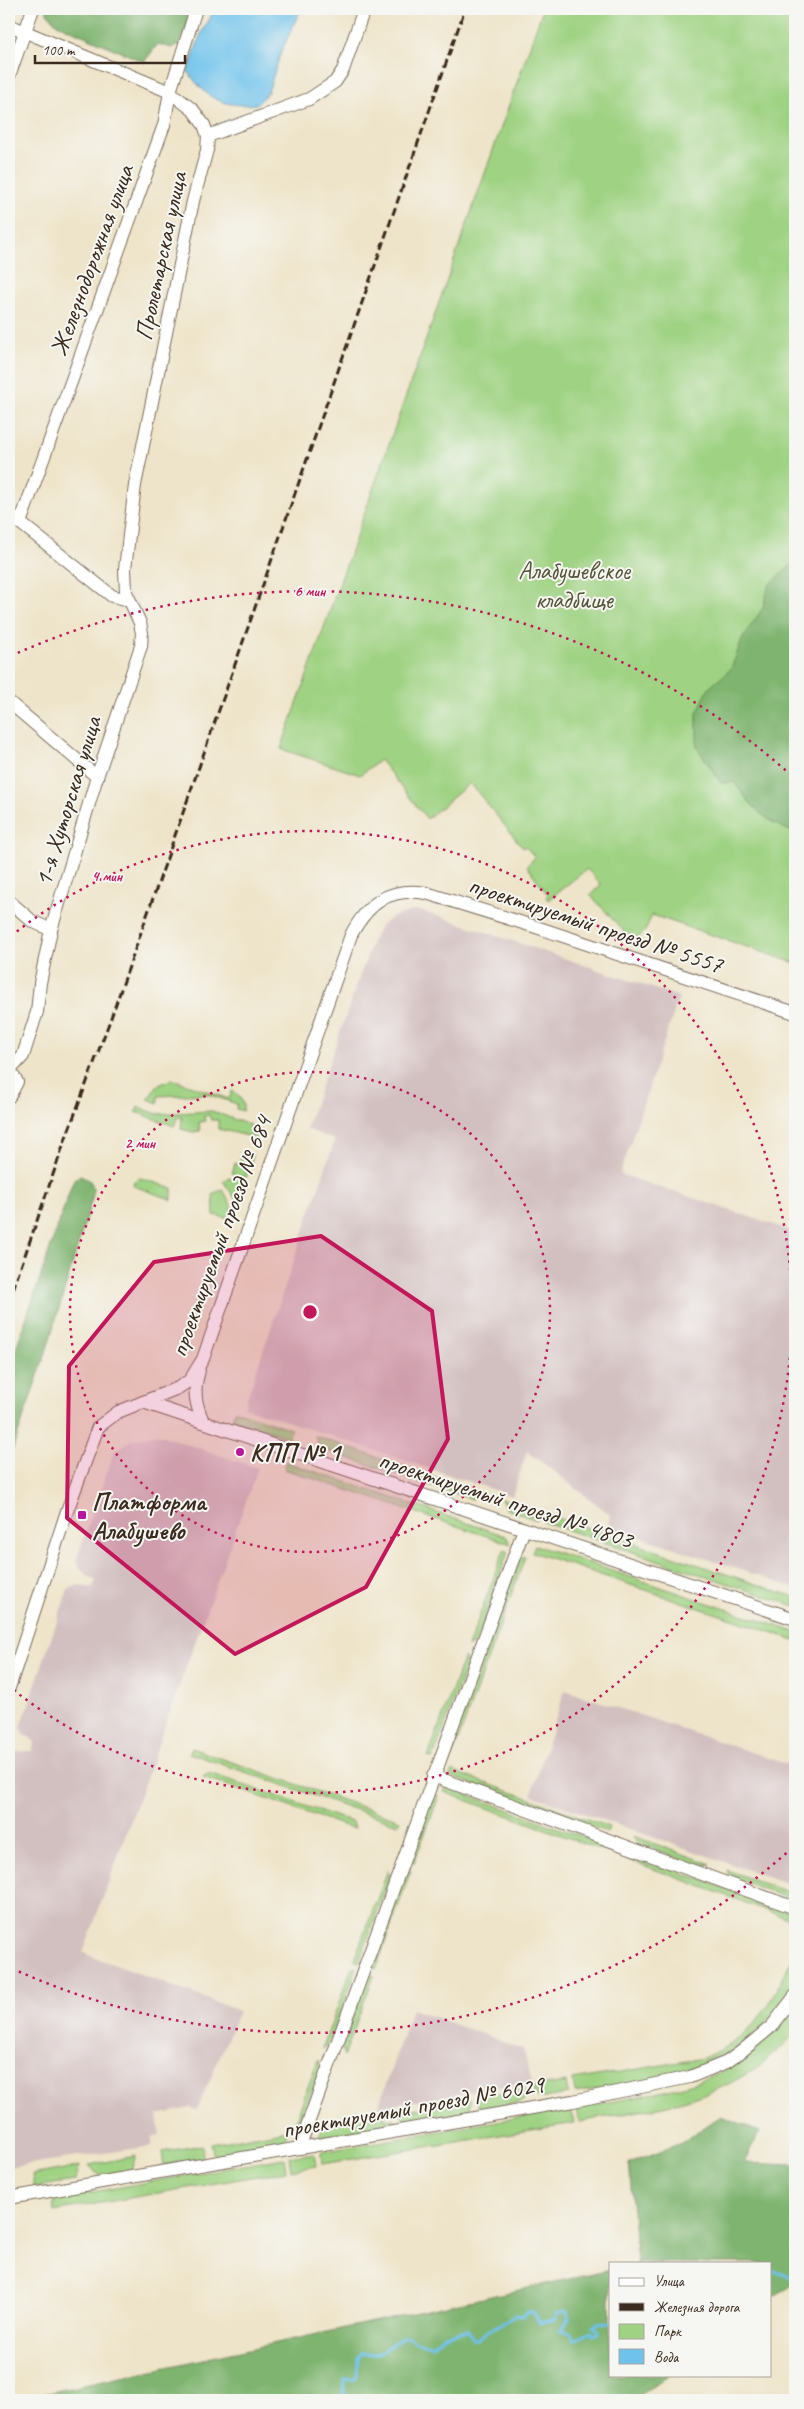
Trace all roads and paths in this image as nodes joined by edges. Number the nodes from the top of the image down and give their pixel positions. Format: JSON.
{"nodes":[{"id":1,"x":33,"y":9,"type":"edge"},
{"id":2,"x":196,"y":9,"type":"edge"},
{"id":3,"x":364,"y":9,"type":"edge"},
{"id":4,"x":9,"y":25,"type":"edge"},
{"id":5,"x":25,"y":33,"type":"junction"},
{"id":6,"x":9,"y":76,"type":"edge"},
{"id":7,"x":170,"y":92,"type":"junction"},
{"id":8,"x":208,"y":136,"type":"junction"},
{"id":9,"x":9,"y":514,"type":"edge"},
{"id":10,"x":20,"y":523,"type":"junction"},
{"id":11,"x":129,"y":600,"type":"junction"},
{"id":12,"x":9,"y":702,"type":"edge"},
{"id":13,"x":97,"y":777,"type":"junction"},
{"id":14,"x":382,"y":898,"type":"joint"},
{"id":15,"x":9,"y":901,"type":"edge"},
{"id":16,"x":51,"y":930,"type":"junction"},
{"id":17,"x":795,"y":1013,"type":"edge"},
{"id":18,"x":9,"y":1069,"type":"edge"},
{"id":19,"x":9,"y":1097,"type":"edge"},
{"id":20,"x":203,"y":1359,"type":"junction"},
{"id":21,"x":143,"y":1402,"type":"junction"},
{"id":22,"x":203,"y":1421,"type":"junction"},
{"id":23,"x":524,"y":1529,"type":"junction"},
{"id":24,"x":795,"y":1619,"type":"edge"},
{"id":25,"x":9,"y":1688,"type":"edge"},
{"id":26,"x":433,"y":1776,"type":"junction"},
{"id":27,"x":795,"y":1908,"type":"edge"},
{"id":28,"x":795,"y":1996,"type":"edge"},
{"id":29,"x":299,"y":2148,"type":"junction"},
{"id":30,"x":9,"y":2198,"type":"edge"}],
"edges":[{"from":1,"to":5,"type":"street"},
{"from":2,"to":7,"type":"street","name":"Железнодорожная улица"},
{"from":3,"to":8,"type":"street"},
{"from":4,"to":5,"type":"street"},
{"from":5,"to":6,"type":"street"},
{"from":5,"to":7,"type":"street"},
{"from":7,"to":8,"type":"street"},
{"from":7,"to":10,"type":"street","name":"Железнодорожная улица"},
{"from":8,"to":11,"type":"street","name":"Пролетарская улица"},
{"from":9,"to":10,"type":"street"},
{"from":10,"to":11,"type":"street"},
{"from":11,"to":13,"type":"street","name":"1-я Хуторская улица"},
{"from":12,"to":13,"type":"street"},
{"from":13,"to":16,"type":"street","name":"1-я Хуторская улица"},
{"from":14,"to":17,"type":"street","name":"проектируемый проезд № 5557"},
{"from":14,"to":20,"type":"street","name":"проектируемый проезд № 684"},
{"from":15,"to":16,"type":"street"},
{"from":16,"to":18,"type":"street","name":"1-я Хуторская улица"},
{"from":18,"to":19,"type":"street","name":"1-я Хуторская улица"},
{"from":20,"to":21,"type":"street","name":"проектируемый проезд № 684"},
{"from":20,"to":22,"type":"street"},
{"from":21,"to":22,"type":"street","name":"проектируемый проезд № 4803"},
{"from":21,"to":25,"type":"street","name":"проектируемый проезд № 684"},
{"from":22,"to":23,"type":"street","name":"проектируемый проезд № 4803"},
{"from":23,"to":24,"type":"street","name":"проектируемый проезд № 4803"},
{"from":23,"to":26,"type":"street"},
{"from":26,"to":27,"type":"street"},
{"from":26,"to":29,"type":"street"},
{"from":28,"to":29,"type":"street","name":"проектируемый проезд № 6029"},
{"from":29,"to":30,"type":"street","name":"проектируемый проезд № 6029"}]}
